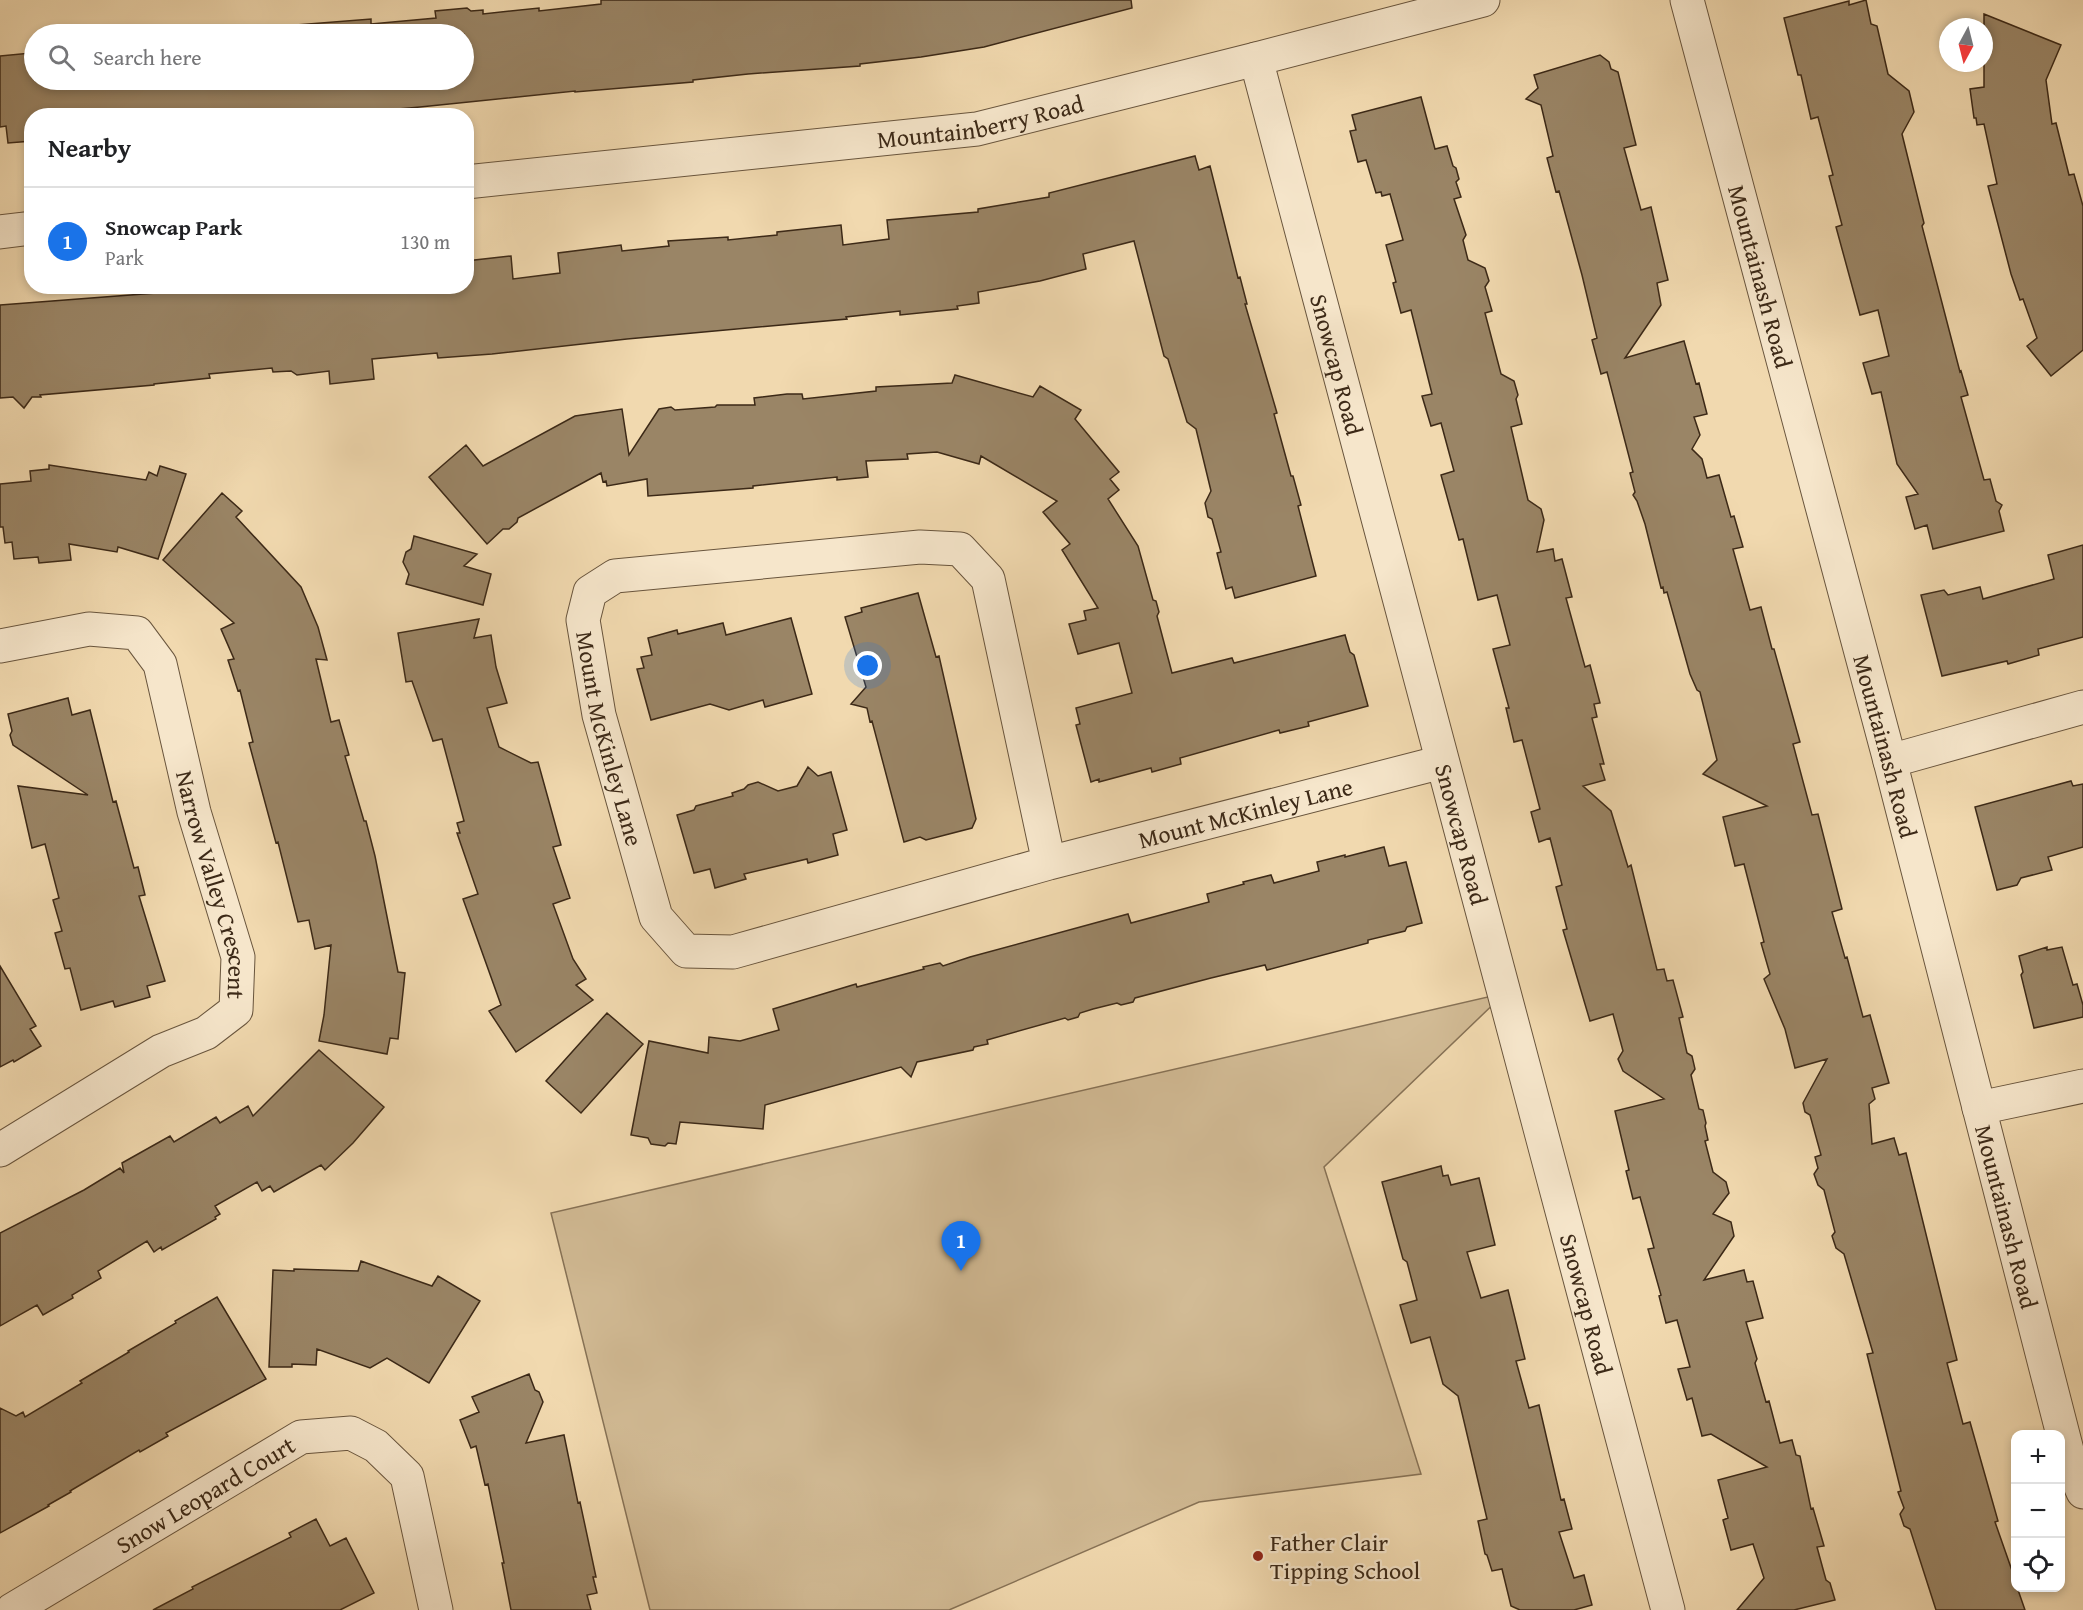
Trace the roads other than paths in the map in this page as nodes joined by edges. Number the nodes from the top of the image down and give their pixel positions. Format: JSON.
{"nodes":[{"id":1,"x":1483,"y":0,"type":"edge"},
{"id":2,"x":1687,"y":0,"type":"edge"},
{"id":3,"x":1256,"y":59,"type":"junction"},
{"id":4,"x":474,"y":181,"type":"edge"},
{"id":5,"x":24,"y":229,"type":"edge"},
{"id":6,"x":0,"y":232,"type":"edge"},
{"id":7,"x":0,"y":646,"type":"edge"},
{"id":8,"x":2083,"y":706,"type":"edge"},
{"id":9,"x":1890,"y":761,"type":"junction"},
{"id":10,"x":1442,"y":762,"type":"junction"},
{"id":11,"x":1049,"y":863,"type":"junction"},
{"id":12,"x":2083,"y":1086,"type":"edge"},
{"id":13,"x":1979,"y":1108,"type":"junction"},
{"id":14,"x":0,"y":1150,"type":"edge"},
{"id":15,"x":2083,"y":1492,"type":"edge"},
{"id":16,"x":12,"y":1610,"type":"edge"},
{"id":17,"x":436,"y":1610,"type":"edge"},
{"id":18,"x":1668,"y":1610,"type":"edge"}],
"edges":[{"from":1,"to":3,"type":"street","name":"Mountainberry Road"},
{"from":2,"to":9,"type":"street","name":"Mountainash Road"},
{"from":3,"to":4,"type":"street","name":"Mountainberry Road"},
{"from":3,"to":10,"type":"street","name":"Snowcap Road"},
{"from":5,"to":6,"type":"street"},
{"from":7,"to":14,"type":"street","name":"Narrow Valley Crescent"},
{"from":8,"to":9,"type":"street"},
{"from":9,"to":13,"type":"street","name":"Mountainash Road"},
{"from":10,"to":11,"type":"street","name":"Mount McKinley Lane"},
{"from":10,"to":18,"type":"street","name":"Snowcap Road"},
{"from":11,"to":11,"type":"street","name":"Mount McKinley Lane"},
{"from":12,"to":13,"type":"street"},
{"from":13,"to":15,"type":"street","name":"Mountainash Road"},
{"from":16,"to":17,"type":"street","name":"Snow Leopard Court"}]}
